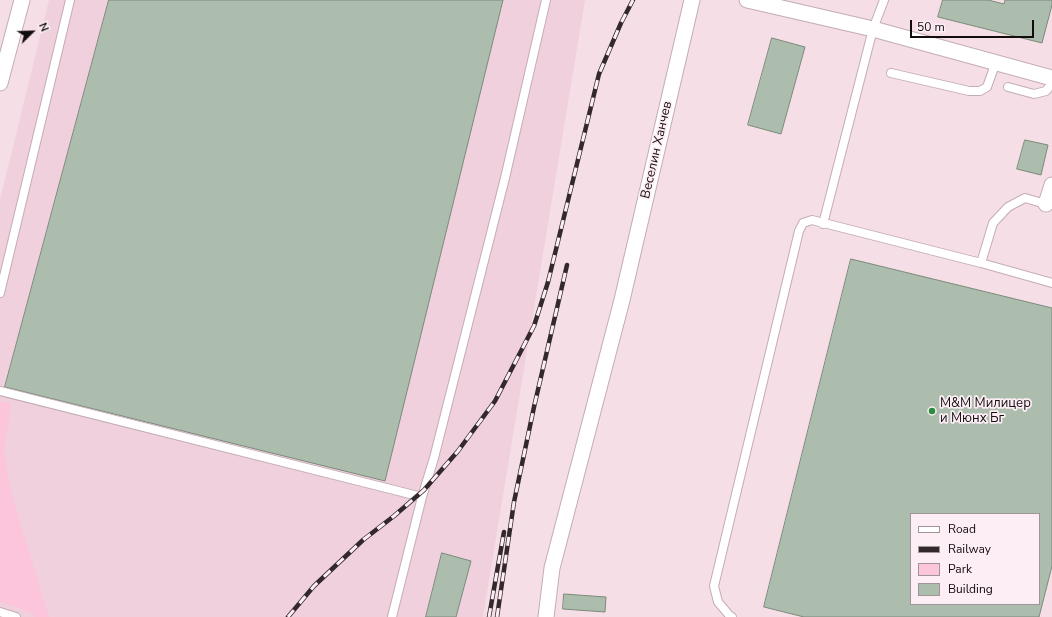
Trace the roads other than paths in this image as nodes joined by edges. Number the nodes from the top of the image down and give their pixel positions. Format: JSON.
{"nodes":[{"id":1,"x":22,"y":0,"type":"edge"},
{"id":2,"x":70,"y":0,"type":"edge"},
{"id":3,"x":546,"y":0,"type":"edge"},
{"id":4,"x":692,"y":0,"type":"edge"},
{"id":5,"x":747,"y":0,"type":"edge"},
{"id":6,"x":884,"y":0,"type":"edge"},
{"id":7,"x":873,"y":30,"type":"junction"},
{"id":8,"x":996,"y":62,"type":"junction"},
{"id":9,"x":891,"y":72,"type":"dead end"},
{"id":10,"x":1052,"y":78,"type":"edge"},
{"id":11,"x":0,"y":83,"type":"edge"},
{"id":12,"x":1052,"y":83,"type":"edge"},
{"id":13,"x":1008,"y":87,"type":"dead end"},
{"id":14,"x":1052,"y":185,"type":"edge"},
{"id":15,"x":1050,"y":207,"type":"edge"},
{"id":16,"x":823,"y":224,"type":"junction"},
{"id":17,"x":981,"y":263,"type":"junction"},
{"id":18,"x":1052,"y":283,"type":"edge"},
{"id":19,"x":0,"y":293,"type":"edge"},
{"id":20,"x":0,"y":391,"type":"edge"},
{"id":21,"x":422,"y":497,"type":"junction"},
{"id":22,"x":0,"y":612,"type":"edge"},
{"id":23,"x":16,"y":617,"type":"edge"},
{"id":24,"x":392,"y":617,"type":"edge"},
{"id":25,"x":546,"y":617,"type":"edge"},
{"id":26,"x":732,"y":617,"type":"edge"}],
"edges":[{"from":1,"to":11,"type":"street"},
{"from":2,"to":19,"type":"lane"},
{"from":3,"to":21,"type":"lane"},
{"from":4,"to":25,"type":"street","name":"Веселин Ханчев"},
{"from":5,"to":7,"type":"street"},
{"from":6,"to":7,"type":"lane"},
{"from":7,"to":8,"type":"street"},
{"from":7,"to":16,"type":"lane"},
{"from":8,"to":9,"type":"lane"},
{"from":8,"to":10,"type":"street"},
{"from":12,"to":13,"type":"lane"},
{"from":14,"to":15,"type":"street"},
{"from":15,"to":17,"type":"lane"},
{"from":16,"to":17,"type":"lane"},
{"from":16,"to":26,"type":"lane"},
{"from":17,"to":18,"type":"lane"},
{"from":20,"to":21,"type":"lane"},
{"from":21,"to":24,"type":"lane"},
{"from":22,"to":23,"type":"lane"}]}
